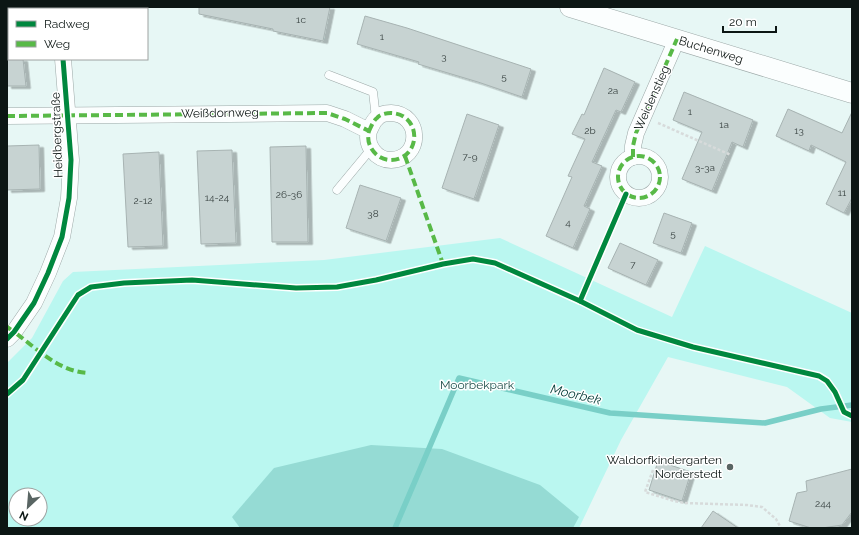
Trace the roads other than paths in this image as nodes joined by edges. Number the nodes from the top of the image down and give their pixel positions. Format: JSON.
{"nodes":[{"id":1,"x":570,"y":7,"type":"edge"},
{"id":2,"x":677,"y":39,"type":"junction"},
{"id":3,"x":63,"y":60,"type":"edge"},
{"id":4,"x":329,"y":75,"type":"dead end"},
{"id":5,"x":852,"y":93,"type":"edge"},
{"id":6,"x":7,"y":116,"type":"edge"},
{"id":7,"x":68,"y":116,"type":"junction"},
{"id":8,"x":372,"y":124,"type":"junction"},
{"id":9,"x":371,"y":148,"type":"junction"},
{"id":10,"x":633,"y":157,"type":"dead end"},
{"id":11,"x":337,"y":190,"type":"dead end"},
{"id":12,"x":7,"y":339,"type":"edge"}],
"edges":[{"from":1,"to":2,"type":"street","name":"Buchenweg"},
{"from":2,"to":5,"type":"street","name":"Buchenweg"},
{"from":2,"to":10,"type":"street","name":"Weidenstieg"},
{"from":3,"to":7,"type":"street","name":"Heidbergstraße"},
{"from":4,"to":8,"type":"lane"},
{"from":6,"to":7,"type":"street","name":"Weißdornweg"},
{"from":7,"to":8,"type":"street","name":"Weißdornweg"},
{"from":7,"to":12,"type":"street","name":"Heidbergstraße"},
{"from":8,"to":9,"type":"street"},
{"from":8,"to":9,"type":"street"},
{"from":9,"to":11,"type":"lane"}]}
